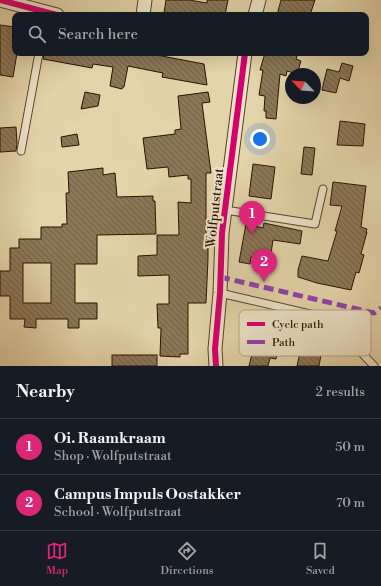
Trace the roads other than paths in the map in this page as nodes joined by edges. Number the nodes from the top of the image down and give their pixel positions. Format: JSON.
{"nodes":[{"id":1,"x":0,"y":0,"type":"edge"},
{"id":2,"x":145,"y":0,"type":"edge"},
{"id":3,"x":259,"y":0,"type":"edge"},
{"id":4,"x":43,"y":12,"type":"edge"},
{"id":5,"x":143,"y":12,"type":"edge"},
{"id":6,"x":256,"y":12,"type":"edge"},
{"id":7,"x":38,"y":56,"type":"edge"},
{"id":8,"x":245,"y":56,"type":"edge"},
{"id":9,"x":21,"y":151,"type":"dead end"},
{"id":10,"x":323,"y":188,"type":"dead end"},
{"id":11,"x":225,"y":210,"type":"junction"},
{"id":12,"x":220,"y":293,"type":"junction"},
{"id":13,"x":293,"y":310,"type":"edge"},
{"id":14,"x":365,"y":356,"type":"edge"},
{"id":15,"x":216,"y":366,"type":"edge"},
{"id":16,"x":374,"y":366,"type":"edge"}],
"edges":[{"from":1,"to":4,"type":"street"},
{"from":2,"to":5,"type":"street"},
{"from":3,"to":6,"type":"street"},
{"from":7,"to":9,"type":"lane"},
{"from":8,"to":11,"type":"street","name":"Wolfputstraat"},
{"from":10,"to":11,"type":"lane"},
{"from":11,"to":12,"type":"street","name":"Wolfputstraat"},
{"from":12,"to":13,"type":"lane"},
{"from":12,"to":15,"type":"street","name":"Wolfputstraat"},
{"from":14,"to":16,"type":"lane"}]}
